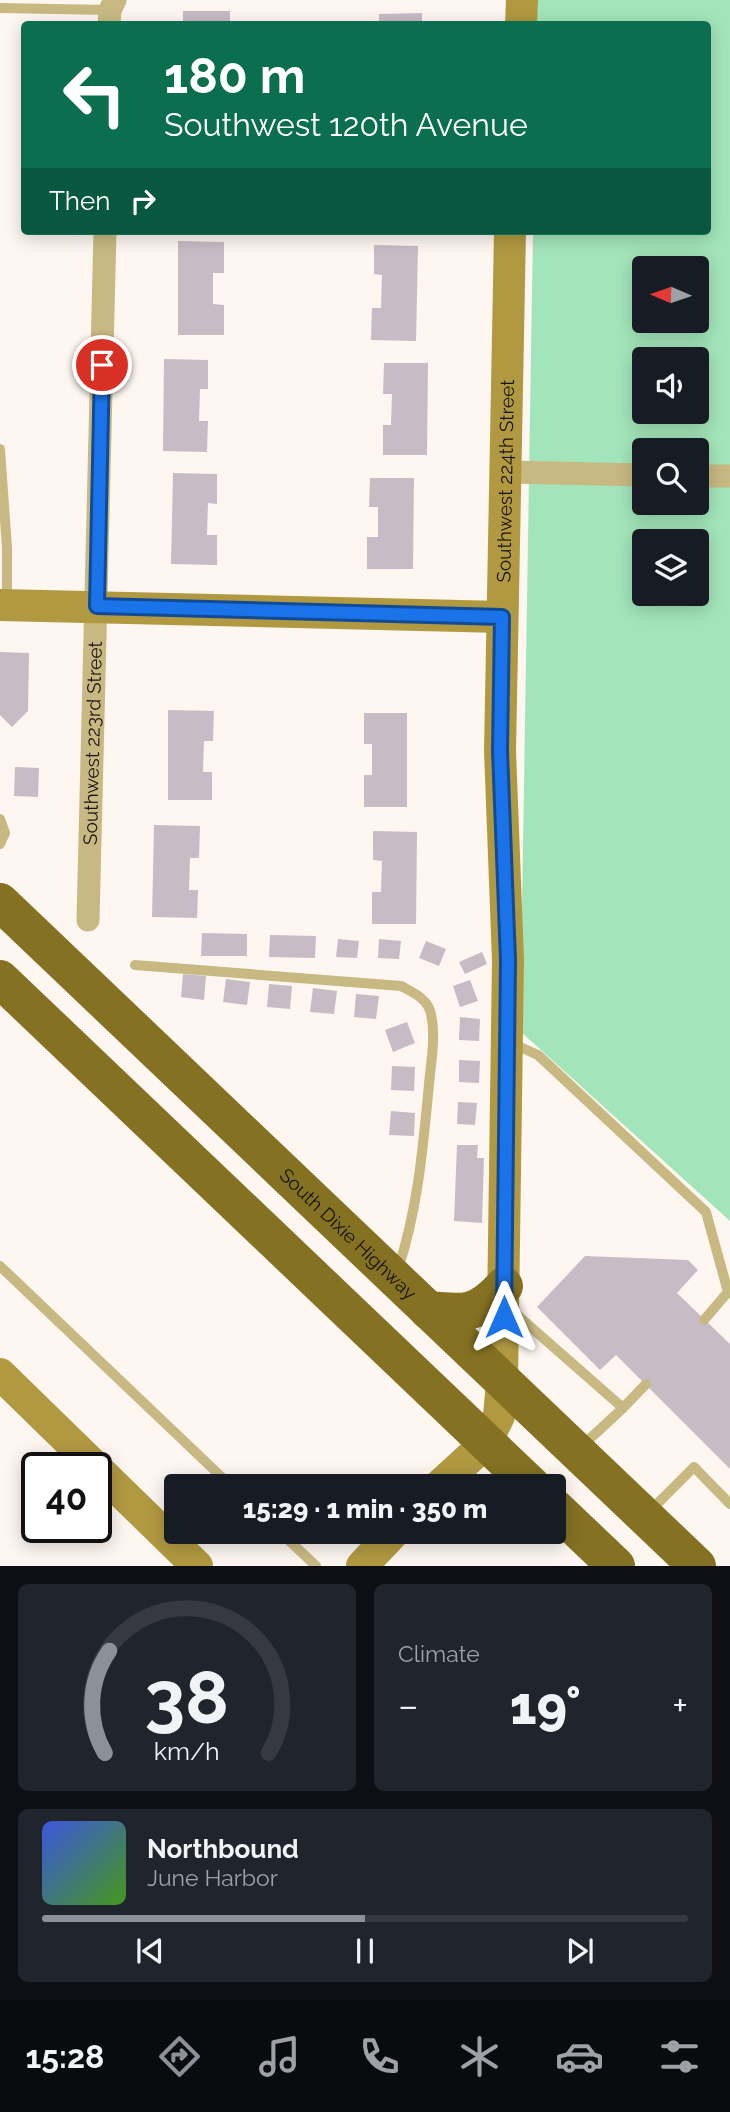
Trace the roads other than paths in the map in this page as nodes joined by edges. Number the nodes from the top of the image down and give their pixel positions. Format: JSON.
{"nodes":[{"id":1,"x":522,"y":0,"type":"edge"},
{"id":2,"x":0,"y":8,"type":"edge"},
{"id":3,"x":111,"y":11,"type":"edge"},
{"id":4,"x":521,"y":21,"type":"edge"},
{"id":5,"x":105,"y":235,"type":"edge"},
{"id":6,"x":510,"y":235,"type":"edge"},
{"id":7,"x":0,"y":449,"type":"edge"},
{"id":8,"x":505,"y":472,"type":"junction"},
{"id":9,"x":632,"y":475,"type":"edge"},
{"id":10,"x":709,"y":476,"type":"edge"},
{"id":11,"x":730,"y":477,"type":"edge"},
{"id":12,"x":4,"y":605,"type":"edge"},
{"id":13,"x":97,"y":606,"type":"junction"},
{"id":14,"x":502,"y":617,"type":"junction"},
{"id":15,"x":0,"y":819,"type":"edge"},
{"id":16,"x":0,"y":844,"type":"edge"},
{"id":17,"x":0,"y":902,"type":"edge"},
{"id":18,"x":88,"y":920,"type":"dead end"},
{"id":19,"x":135,"y":965,"type":"dead end"},
{"id":20,"x":0,"y":979,"type":"edge"},
{"id":21,"x":506,"y":1041,"type":"junction"},
{"id":22,"x":153,"y":1125,"type":"junction"},
{"id":23,"x":0,"y":1266,"type":"edge"},
{"id":24,"x":394,"y":1278,"type":"junction"},
{"id":25,"x":504,"y":1295,"type":"junction"},
{"id":26,"x":428,"y":1310,"type":"junction"},
{"id":27,"x":704,"y":1320,"type":"dead end"},
{"id":28,"x":0,"y":1374,"type":"edge"},
{"id":29,"x":502,"y":1382,"type":"junction"},
{"id":30,"x":646,"y":1384,"type":"dead end"},
{"id":31,"x":623,"y":1408,"type":"junction"},
{"id":32,"x":486,"y":1443,"type":"junction"},
{"id":33,"x":576,"y":1451,"type":"junction"},
{"id":34,"x":218,"y":1474,"type":"edge"},
{"id":35,"x":452,"y":1474,"type":"edge"},
{"id":36,"x":519,"y":1474,"type":"edge"},
{"id":37,"x":730,"y":1504,"type":"edge"},
{"id":38,"x":645,"y":1516,"type":"junction"},
{"id":39,"x":566,"y":1518,"type":"edge"},
{"id":40,"x":293,"y":1544,"type":"edge"},
{"id":41,"x":383,"y":1544,"type":"edge"},
{"id":42,"x":197,"y":1566,"type":"edge"},
{"id":43,"x":316,"y":1566,"type":"edge"},
{"id":44,"x":362,"y":1566,"type":"edge"},
{"id":45,"x":616,"y":1566,"type":"edge"},
{"id":46,"x":662,"y":1566,"type":"edge"},
{"id":47,"x":697,"y":1566,"type":"edge"}],
"edges":[{"from":1,"to":4,"type":"street"},
{"from":2,"to":3,"type":"lane"},
{"from":5,"to":13,"type":"street","name":"Southwest 223rd Street"},
{"from":6,"to":8,"type":"street","name":"Southwest 224th Street"},
{"from":7,"to":12,"type":"lane"},
{"from":8,"to":9,"type":"street"},
{"from":8,"to":14,"type":"street","name":"Southwest 224th Street"},
{"from":10,"to":11,"type":"street"},
{"from":12,"to":13,"type":"street"},
{"from":13,"to":14,"type":"street"},
{"from":13,"to":18,"type":"street","name":"Southwest 223rd Street"},
{"from":14,"to":21,"type":"street","name":"Southwest 224th Street"},
{"from":15,"to":16,"type":"lane"},
{"from":17,"to":24,"type":"highway","name":"South Dixie Highway"},
{"from":19,"to":24,"type":"lane"},
{"from":20,"to":22,"type":"highway"},
{"from":21,"to":25,"type":"street","name":"Southwest 224th Street"},
{"from":21,"to":27,"type":"lane"},
{"from":22,"to":29,"type":"highway"},
{"from":22,"to":32,"type":"highway"},
{"from":23,"to":34,"type":"lane"},
{"from":24,"to":26,"type":"highway","name":"South Dixie Highway"},
{"from":25,"to":26,"type":"highway"},
{"from":25,"to":29,"type":"street","name":"Southwest 224th Street"},
{"from":25,"to":31,"type":"lane"},
{"from":26,"to":29,"type":"highway","name":"South Dixie Highway"},
{"from":28,"to":42,"type":"street"},
{"from":29,"to":32,"type":"street","name":"Southwest 224th Street"},
{"from":29,"to":33,"type":"highway","name":"South Dixie Highway"},
{"from":30,"to":31,"type":"lane"},
{"from":31,"to":33,"type":"lane"},
{"from":32,"to":35,"type":"street"},
{"from":32,"to":36,"type":"highway"},
{"from":32,"to":46,"type":"highway"},
{"from":33,"to":38,"type":"highway","name":"South Dixie Highway"},
{"from":37,"to":38,"type":"lane"},
{"from":38,"to":47,"type":"highway","name":"South Dixie Highway"},
{"from":39,"to":45,"type":"highway"},
{"from":40,"to":43,"type":"lane"},
{"from":41,"to":44,"type":"street"}]}
